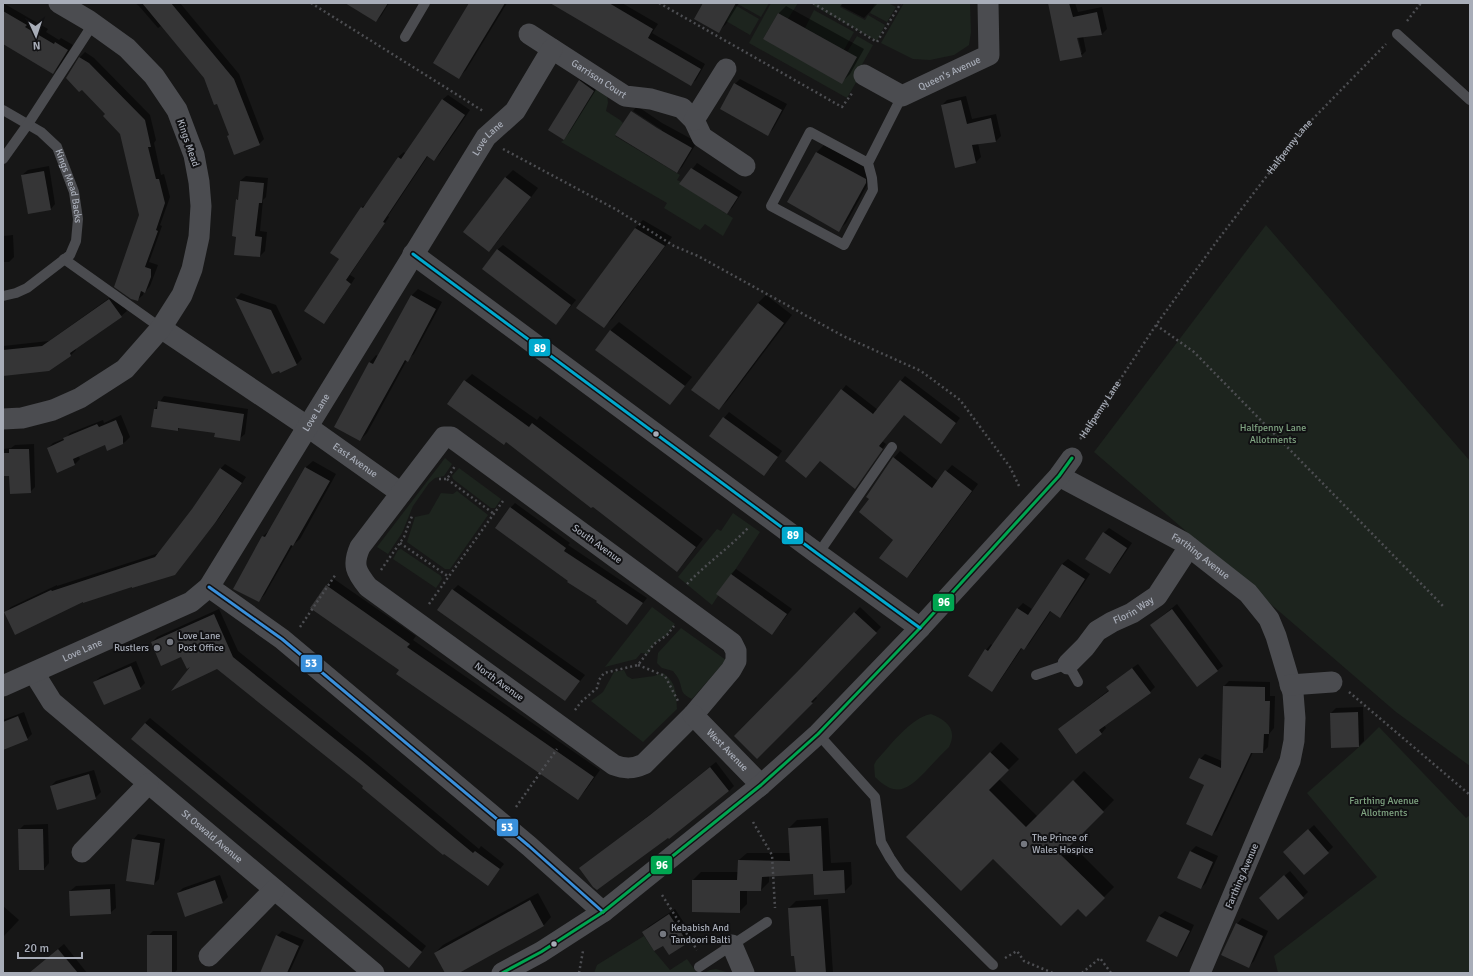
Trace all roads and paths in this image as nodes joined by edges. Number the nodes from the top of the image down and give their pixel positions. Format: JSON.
{"nodes":[{"id":1,"x":59,"y":3,"type":"edge"},
{"id":2,"x":311,"y":3,"type":"edge"},
{"id":3,"x":425,"y":3,"type":"edge"},
{"id":4,"x":659,"y":3,"type":"edge"},
{"id":5,"x":813,"y":3,"type":"edge"},
{"id":6,"x":901,"y":3,"type":"edge"},
{"id":7,"x":988,"y":3,"type":"edge"},
{"id":8,"x":1421,"y":3,"type":"edge"},
{"id":9,"x":93,"y":24,"type":"junction"},
{"id":10,"x":529,"y":34,"type":"dead end"},
{"id":11,"x":1397,"y":34,"type":"junction"},
{"id":12,"x":405,"y":37,"type":"dead end"},
{"id":13,"x":552,"y":49,"type":"junction"},
{"id":14,"x":726,"y":68,"type":"dead end"},
{"id":15,"x":864,"y":75,"type":"joint"},
{"id":16,"x":902,"y":96,"type":"junction"},
{"id":17,"x":1470,"y":100,"type":"edge"},
{"id":18,"x":3,"y":110,"type":"edge"},
{"id":19,"x":694,"y":120,"type":"junction"},
{"id":20,"x":501,"y":123,"type":"junction"},
{"id":21,"x":28,"y":124,"type":"junction"},
{"id":22,"x":486,"y":137,"type":"junction"},
{"id":23,"x":3,"y":159,"type":"edge"},
{"id":24,"x":868,"y":163,"type":"junction"},
{"id":25,"x":746,"y":166,"type":"dead end"},
{"id":26,"x":413,"y":254,"type":"junction"},
{"id":27,"x":64,"y":259,"type":"junction"},
{"id":28,"x":3,"y":296,"type":"edge"},
{"id":29,"x":1156,"y":325,"type":"junction"},
{"id":30,"x":161,"y":328,"type":"junction"},
{"id":31,"x":3,"y":420,"type":"edge"},
{"id":32,"x":308,"y":427,"type":"junction"},
{"id":33,"x":892,"y":448,"type":"dead end"},
{"id":34,"x":467,"y":449,"type":"junction"},
{"id":35,"x":1072,"y":458,"type":"joint"},
{"id":36,"x":1059,"y":476,"type":"junction"},
{"id":37,"x":447,"y":479,"type":"junction"},
{"id":38,"x":437,"y":480,"type":"dead end"},
{"id":39,"x":516,"y":485,"type":"junction"},
{"id":40,"x":401,"y":493,"type":"junction"},
{"id":41,"x":415,"y":509,"type":"dead end"},
{"id":42,"x":1029,"y":509,"type":"junction"},
{"id":43,"x":762,"y":512,"type":"junction"},
{"id":44,"x":494,"y":514,"type":"junction"},
{"id":45,"x":400,"y":543,"type":"junction"},
{"id":46,"x":1189,"y":547,"type":"junction"},
{"id":47,"x":818,"y":554,"type":"junction"},
{"id":48,"x":337,"y":573,"type":"dead end"},
{"id":49,"x":449,"y":577,"type":"junction"},
{"id":50,"x":209,"y":587,"type":"junction"},
{"id":51,"x":368,"y":587,"type":"junction"},
{"id":52,"x":679,"y":604,"type":"junction"},
{"id":53,"x":1443,"y":606,"type":"dead end"},
{"id":54,"x":416,"y":622,"type":"junction"},
{"id":55,"x":920,"y":628,"type":"junction"},
{"id":56,"x":296,"y":632,"type":"dead end"},
{"id":57,"x":1068,"y":664,"type":"junction"},
{"id":58,"x":638,"y":665,"type":"junction"},
{"id":59,"x":34,"y":673,"type":"junction"},
{"id":60,"x":1036,"y":675,"type":"dead end"},
{"id":61,"x":1078,"y":682,"type":"dead end"},
{"id":62,"x":1332,"y":682,"type":"joint"},
{"id":63,"x":1290,"y":685,"type":"junction"},
{"id":64,"x":3,"y":686,"type":"edge"},
{"id":65,"x":693,"y":715,"type":"junction"},
{"id":66,"x":565,"y":729,"type":"junction"},
{"id":67,"x":818,"y":734,"type":"junction"},
{"id":68,"x":148,"y":784,"type":"junction"},
{"id":69,"x":760,"y":785,"type":"junction"},
{"id":70,"x":1470,"y":795,"type":"edge"},
{"id":71,"x":753,"y":822,"type":"dead end"},
{"id":72,"x":504,"y":824,"type":"junction"},
{"id":73,"x":82,"y":852,"type":"dead end"},
{"id":74,"x":274,"y":890,"type":"junction"},
{"id":75,"x":662,"y":895,"type":"dead end"},
{"id":76,"x":603,"y":912,"type":"junction"},
{"id":77,"x":767,"y":922,"type":"joint"},
{"id":78,"x":732,"y":945,"type":"junction"},
{"id":79,"x":584,"y":952,"type":"dead end"},
{"id":80,"x":210,"y":956,"type":"dead end"},
{"id":81,"x":702,"y":965,"type":"joint"},
{"id":82,"x":993,"y":965,"type":"joint"},
{"id":83,"x":374,"y":973,"type":"edge"},
{"id":84,"x":502,"y":973,"type":"edge"},
{"id":85,"x":579,"y":973,"type":"edge"},
{"id":86,"x":744,"y":973,"type":"edge"},
{"id":87,"x":1053,"y":973,"type":"edge"},
{"id":88,"x":1082,"y":973,"type":"edge"},
{"id":89,"x":1111,"y":973,"type":"edge"},
{"id":90,"x":1201,"y":973,"type":"edge"}],
"edges":[{"from":1,"to":9,"type":"street","name":"Kings Mead"},
{"from":2,"to":20,"type":"path"},
{"from":3,"to":12,"type":"lane"},
{"from":4,"to":15,"type":"path"},
{"from":5,"to":6,"type":"path"},
{"from":7,"to":16,"type":"street","name":"Queen's Avenue"},
{"from":8,"to":11,"type":"path","name":"Halfpenny Lane"},
{"from":9,"to":21,"type":"lane"},
{"from":9,"to":30,"type":"street","name":"Kings Mead"},
{"from":10,"to":13,"type":"street","name":"Garrison Court"},
{"from":11,"to":17,"type":"lane"},
{"from":11,"to":29,"type":"path","name":"Halfpenny Lane"},
{"from":13,"to":19,"type":"street","name":"Garrison Court"},
{"from":13,"to":20,"type":"street","name":"Love Lane"},
{"from":14,"to":19,"type":"street"},
{"from":15,"to":16,"type":"street"},
{"from":16,"to":24,"type":"lane"},
{"from":18,"to":21,"type":"lane","name":"Kings Mead Backs"},
{"from":19,"to":25,"type":"street","name":"Garrison Court"},
{"from":20,"to":22,"type":"street","name":"Love Lane"},
{"from":21,"to":23,"type":"lane"},
{"from":21,"to":27,"type":"lane","name":"Kings Mead Backs"},
{"from":22,"to":26,"type":"street","name":"Love Lane"},
{"from":22,"to":42,"type":"path"},
{"from":24,"to":24,"type":"lane"},
{"from":26,"to":32,"type":"street","name":"Love Lane"},
{"from":26,"to":43,"type":"street"},
{"from":27,"to":28,"type":"lane","name":"Kings Mead Backs"},
{"from":27,"to":30,"type":"lane"},
{"from":29,"to":35,"type":"path","name":"Halfpenny Lane"},
{"from":29,"to":53,"type":"path"},
{"from":30,"to":31,"type":"street","name":"Kings Mead"},
{"from":30,"to":32,"type":"street"},
{"from":32,"to":40,"type":"street","name":"East Avenue"},
{"from":32,"to":50,"type":"street","name":"Love Lane"},
{"from":33,"to":47,"type":"lane"},
{"from":34,"to":37,"type":"path"},
{"from":34,"to":39,"type":"street","name":"South Avenue"},
{"from":34,"to":40,"type":"street","name":"South Avenue"},
{"from":35,"to":36,"type":"street"},
{"from":36,"to":42,"type":"street"},
{"from":36,"to":46,"type":"street","name":"Farthing Avenue"},
{"from":37,"to":38,"type":"path"},
{"from":37,"to":44,"type":"path"},
{"from":39,"to":44,"type":"path"},
{"from":39,"to":52,"type":"street","name":"South Avenue"},
{"from":40,"to":51,"type":"street"},
{"from":41,"to":45,"type":"path"},
{"from":42,"to":55,"type":"street"},
{"from":43,"to":47,"type":"street"},
{"from":43,"to":52,"type":"path"},
{"from":44,"to":49,"type":"path"},
{"from":45,"to":49,"type":"path"},
{"from":45,"to":51,"type":"path"},
{"from":46,"to":57,"type":"street","name":"Florin Way"},
{"from":46,"to":63,"type":"street","name":"Farthing Avenue"},
{"from":47,"to":55,"type":"street"},
{"from":48,"to":56,"type":"path"},
{"from":49,"to":54,"type":"path"},
{"from":50,"to":59,"type":"street","name":"Love Lane"},
{"from":50,"to":72,"type":"street"},
{"from":51,"to":54,"type":"street","name":"North Avenue"},
{"from":52,"to":58,"type":"path"},
{"from":52,"to":65,"type":"street","name":"South Avenue"},
{"from":54,"to":66,"type":"street","name":"North Avenue"},
{"from":55,"to":67,"type":"street"},
{"from":57,"to":60,"type":"lane","name":"Florin Way"},
{"from":57,"to":61,"type":"lane"},
{"from":58,"to":65,"type":"path"},
{"from":58,"to":66,"type":"path"},
{"from":59,"to":64,"type":"street","name":"Love Lane"},
{"from":59,"to":68,"type":"street","name":"St Oswald Avenue"},
{"from":62,"to":63,"type":"street"},
{"from":62,"to":70,"type":"path"},
{"from":63,"to":90,"type":"street","name":"Farthing Avenue"},
{"from":65,"to":66,"type":"street","name":"North Avenue"},
{"from":65,"to":69,"type":"street","name":"West Avenue"},
{"from":66,"to":72,"type":"path"},
{"from":67,"to":69,"type":"street"},
{"from":67,"to":82,"type":"lane"},
{"from":68,"to":73,"type":"street"},
{"from":68,"to":74,"type":"street","name":"St Oswald Avenue"},
{"from":69,"to":76,"type":"street"},
{"from":71,"to":77,"type":"path"},
{"from":72,"to":76,"type":"street"},
{"from":74,"to":80,"type":"street"},
{"from":74,"to":83,"type":"street","name":"St Oswald Avenue"},
{"from":75,"to":81,"type":"path"},
{"from":76,"to":84,"type":"street"},
{"from":77,"to":78,"type":"lane"},
{"from":78,"to":81,"type":"lane"},
{"from":78,"to":86,"type":"street"},
{"from":79,"to":85,"type":"path"},
{"from":82,"to":87,"type":"path"},
{"from":88,"to":89,"type":"path"}]}
